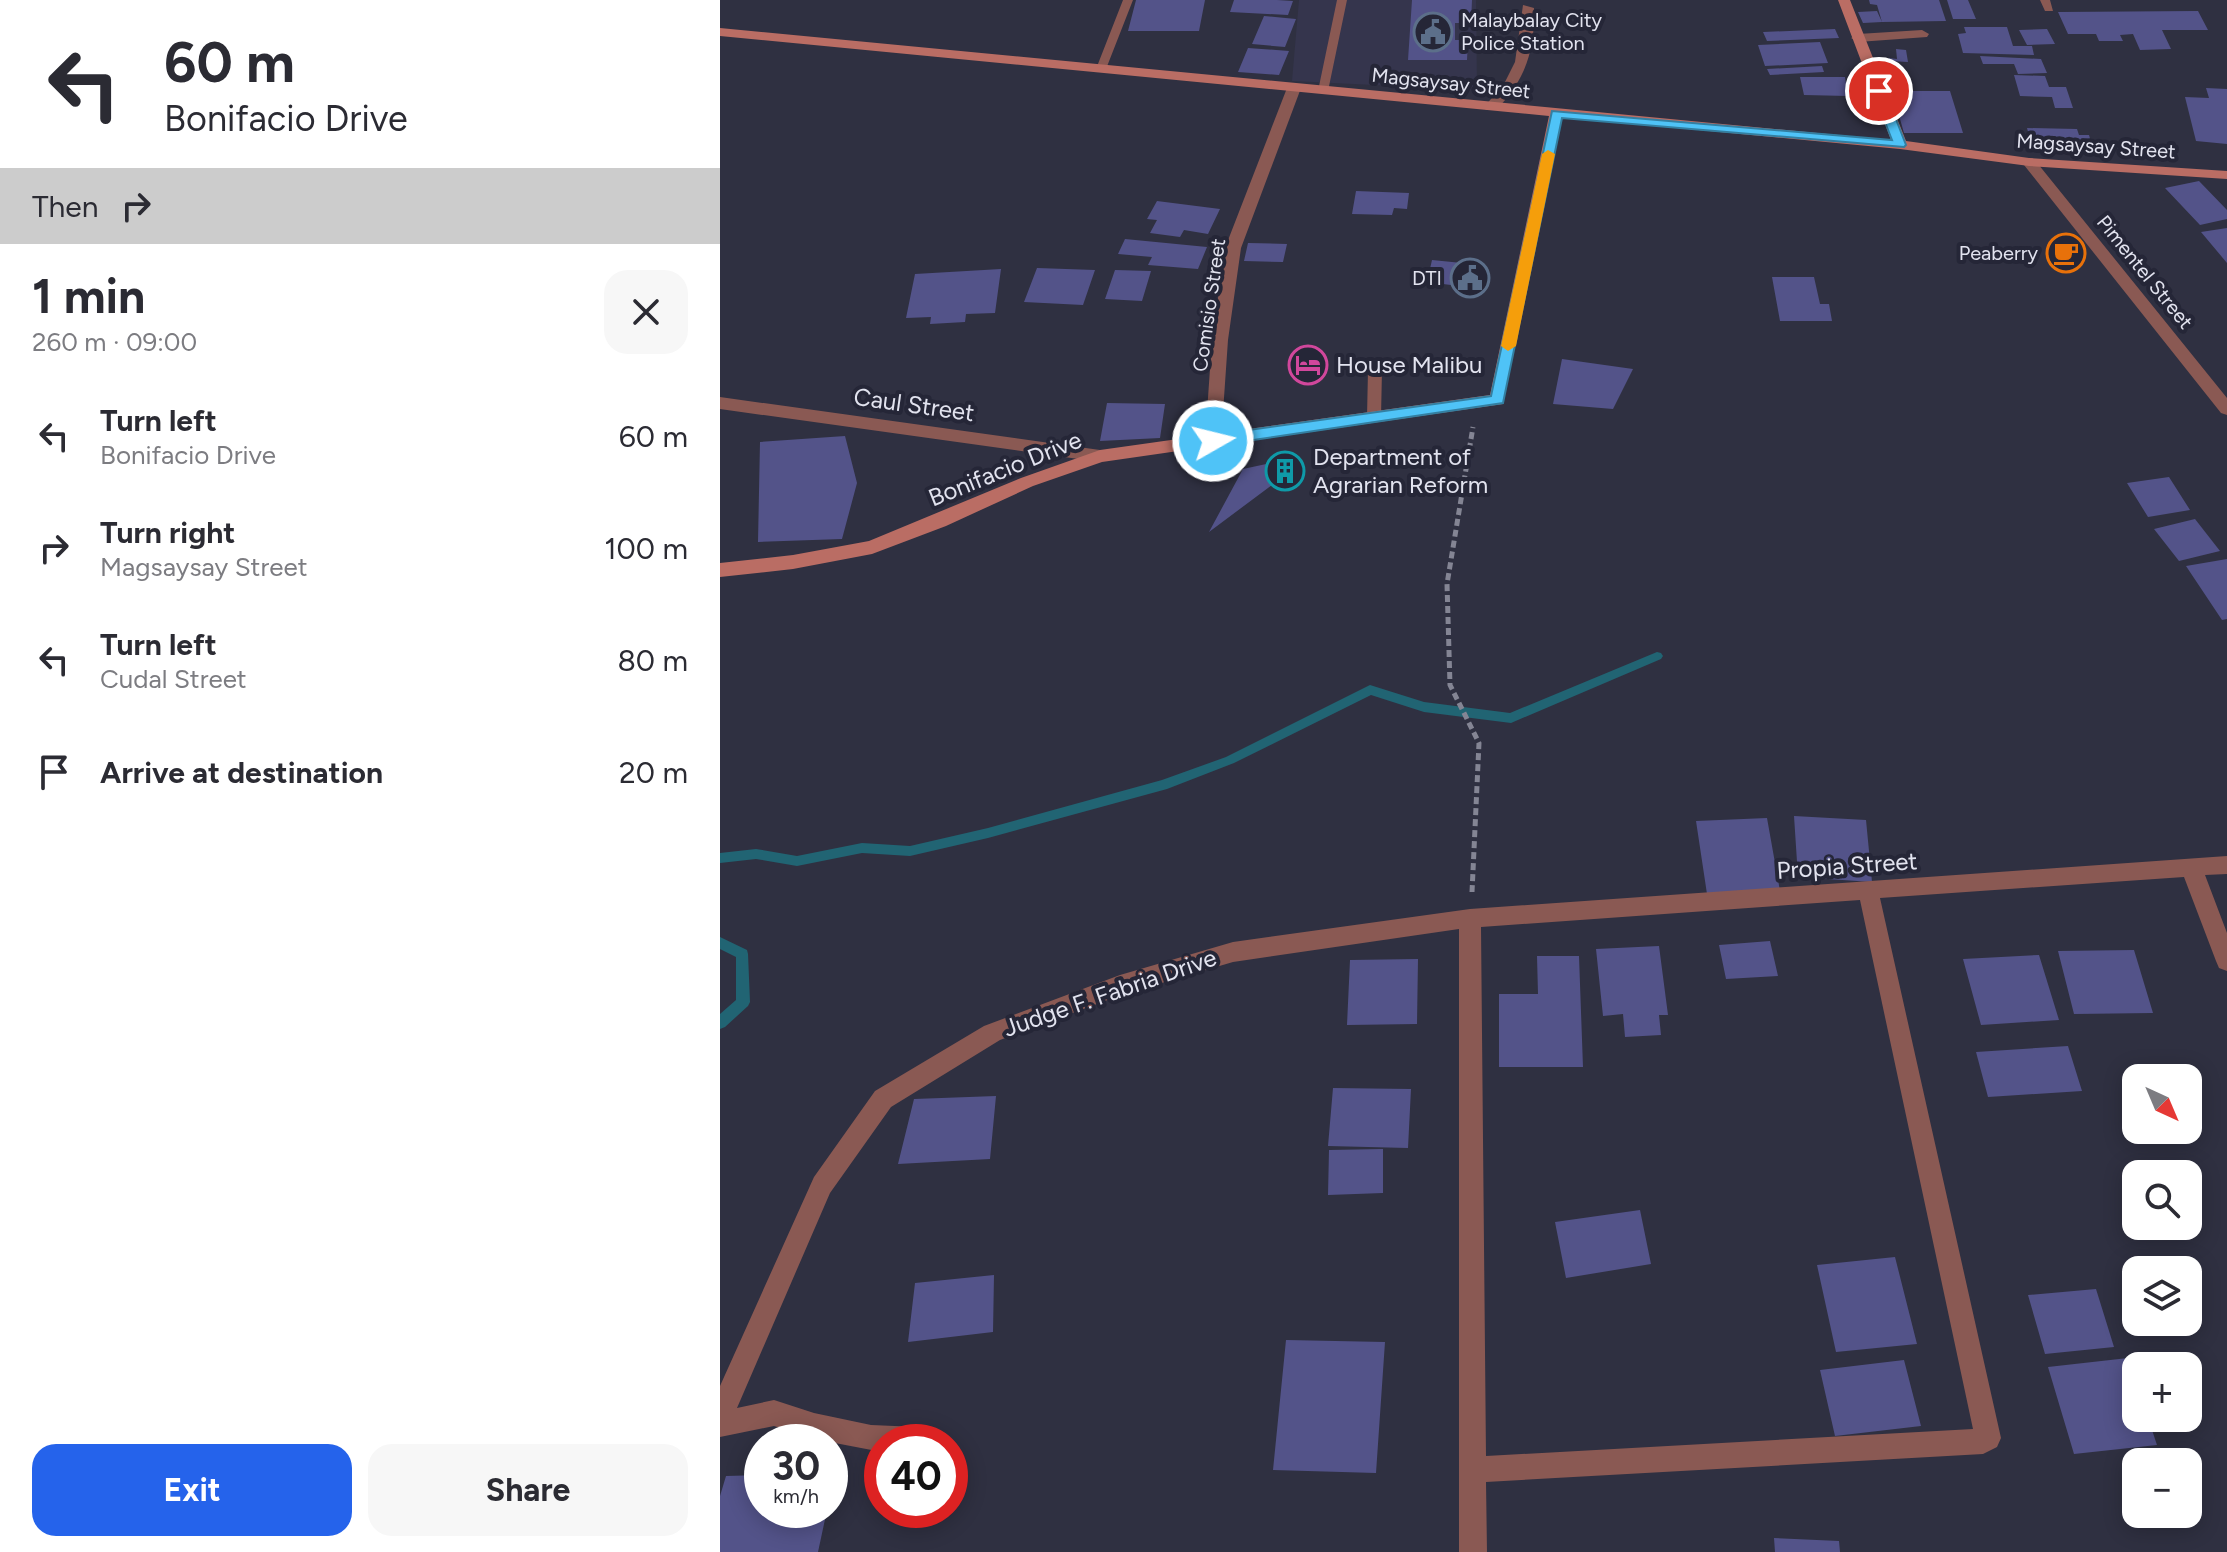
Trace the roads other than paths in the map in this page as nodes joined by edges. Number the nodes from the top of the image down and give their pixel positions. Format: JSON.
{"nodes":[{"id":1,"x":1128,"y":0,"type":"edge"},
{"id":2,"x":1342,"y":0,"type":"edge"},
{"id":3,"x":1844,"y":0,"type":"edge"},
{"id":4,"x":1528,"y":8,"type":"dead end"},
{"id":5,"x":720,"y":32,"type":"edge"},
{"id":6,"x":1922,"y":34,"type":"dead end"},
{"id":7,"x":1858,"y":38,"type":"junction"},
{"id":8,"x":1101,"y":69,"type":"junction"},
{"id":9,"x":1294,"y":88,"type":"junction"},
{"id":10,"x":1323,"y":91,"type":"junction"},
{"id":11,"x":1491,"y":107,"type":"junction"},
{"id":12,"x":1556,"y":114,"type":"junction"},
{"id":13,"x":1900,"y":145,"type":"junction"},
{"id":14,"x":2029,"y":162,"type":"junction"},
{"id":15,"x":2227,"y":175,"type":"edge"},
{"id":16,"x":1375,"y":370,"type":"dead end"},
{"id":17,"x":720,"y":403,"type":"edge"},
{"id":18,"x":2227,"y":409,"type":"edge"},
{"id":19,"x":1374,"y":417,"type":"junction"},
{"id":20,"x":1213,"y":441,"type":"junction"},
{"id":21,"x":1100,"y":456,"type":"junction"},
{"id":22,"x":720,"y":570,"type":"edge"},
{"id":23,"x":2227,"y":865,"type":"edge"},
{"id":24,"x":2191,"y":867,"type":"junction"},
{"id":25,"x":1868,"y":890,"type":"junction"},
{"id":26,"x":1470,"y":918,"type":"junction"},
{"id":27,"x":2227,"y":961,"type":"edge"},
{"id":28,"x":720,"y":1416,"type":"edge"},
{"id":29,"x":720,"y":1424,"type":"edge"},
{"id":30,"x":864,"y":1437,"type":"edge"},
{"id":31,"x":1473,"y":1470,"type":"junction"},
{"id":32,"x":1473,"y":1552,"type":"edge"}],
"edges":[{"from":1,"to":8,"type":"lane"},
{"from":2,"to":10,"type":"lane"},
{"from":3,"to":7,"type":"street"},
{"from":4,"to":11,"type":"street"},
{"from":5,"to":8,"type":"street","name":"Magsaysay Street"},
{"from":6,"to":7,"type":"street"},
{"from":7,"to":13,"type":"street"},
{"from":8,"to":9,"type":"street","name":"Magsaysay Street"},
{"from":9,"to":10,"type":"street","name":"Magsaysay Street"},
{"from":9,"to":20,"type":"street","name":"Comisio Street"},
{"from":10,"to":11,"type":"street","name":"Magsaysay Street"},
{"from":11,"to":12,"type":"street","name":"Magsaysay Street"},
{"from":12,"to":13,"type":"street","name":"Magsaysay Street"},
{"from":12,"to":19,"type":"street","name":"Bonifacio Drive"},
{"from":13,"to":14,"type":"street","name":"Magsaysay Street"},
{"from":14,"to":15,"type":"street","name":"Magsaysay Street"},
{"from":14,"to":18,"type":"street","name":"Pimentel Street"},
{"from":16,"to":19,"type":"lane"},
{"from":17,"to":21,"type":"street","name":"Caul Street"},
{"from":19,"to":20,"type":"street","name":"Bonifacio Drive"},
{"from":20,"to":21,"type":"street","name":"Bonifacio Drive"},
{"from":21,"to":22,"type":"street","name":"Bonifacio Drive"},
{"from":23,"to":24,"type":"street","name":"Propia Street"},
{"from":24,"to":25,"type":"street","name":"Propia Street"},
{"from":24,"to":27,"type":"street"},
{"from":25,"to":26,"type":"street","name":"Propia Street"},
{"from":25,"to":31,"type":"street"},
{"from":26,"to":28,"type":"street","name":"Judge F. Fabria Drive"},
{"from":26,"to":31,"type":"street"},
{"from":29,"to":30,"type":"street"},
{"from":31,"to":32,"type":"street"}]}
